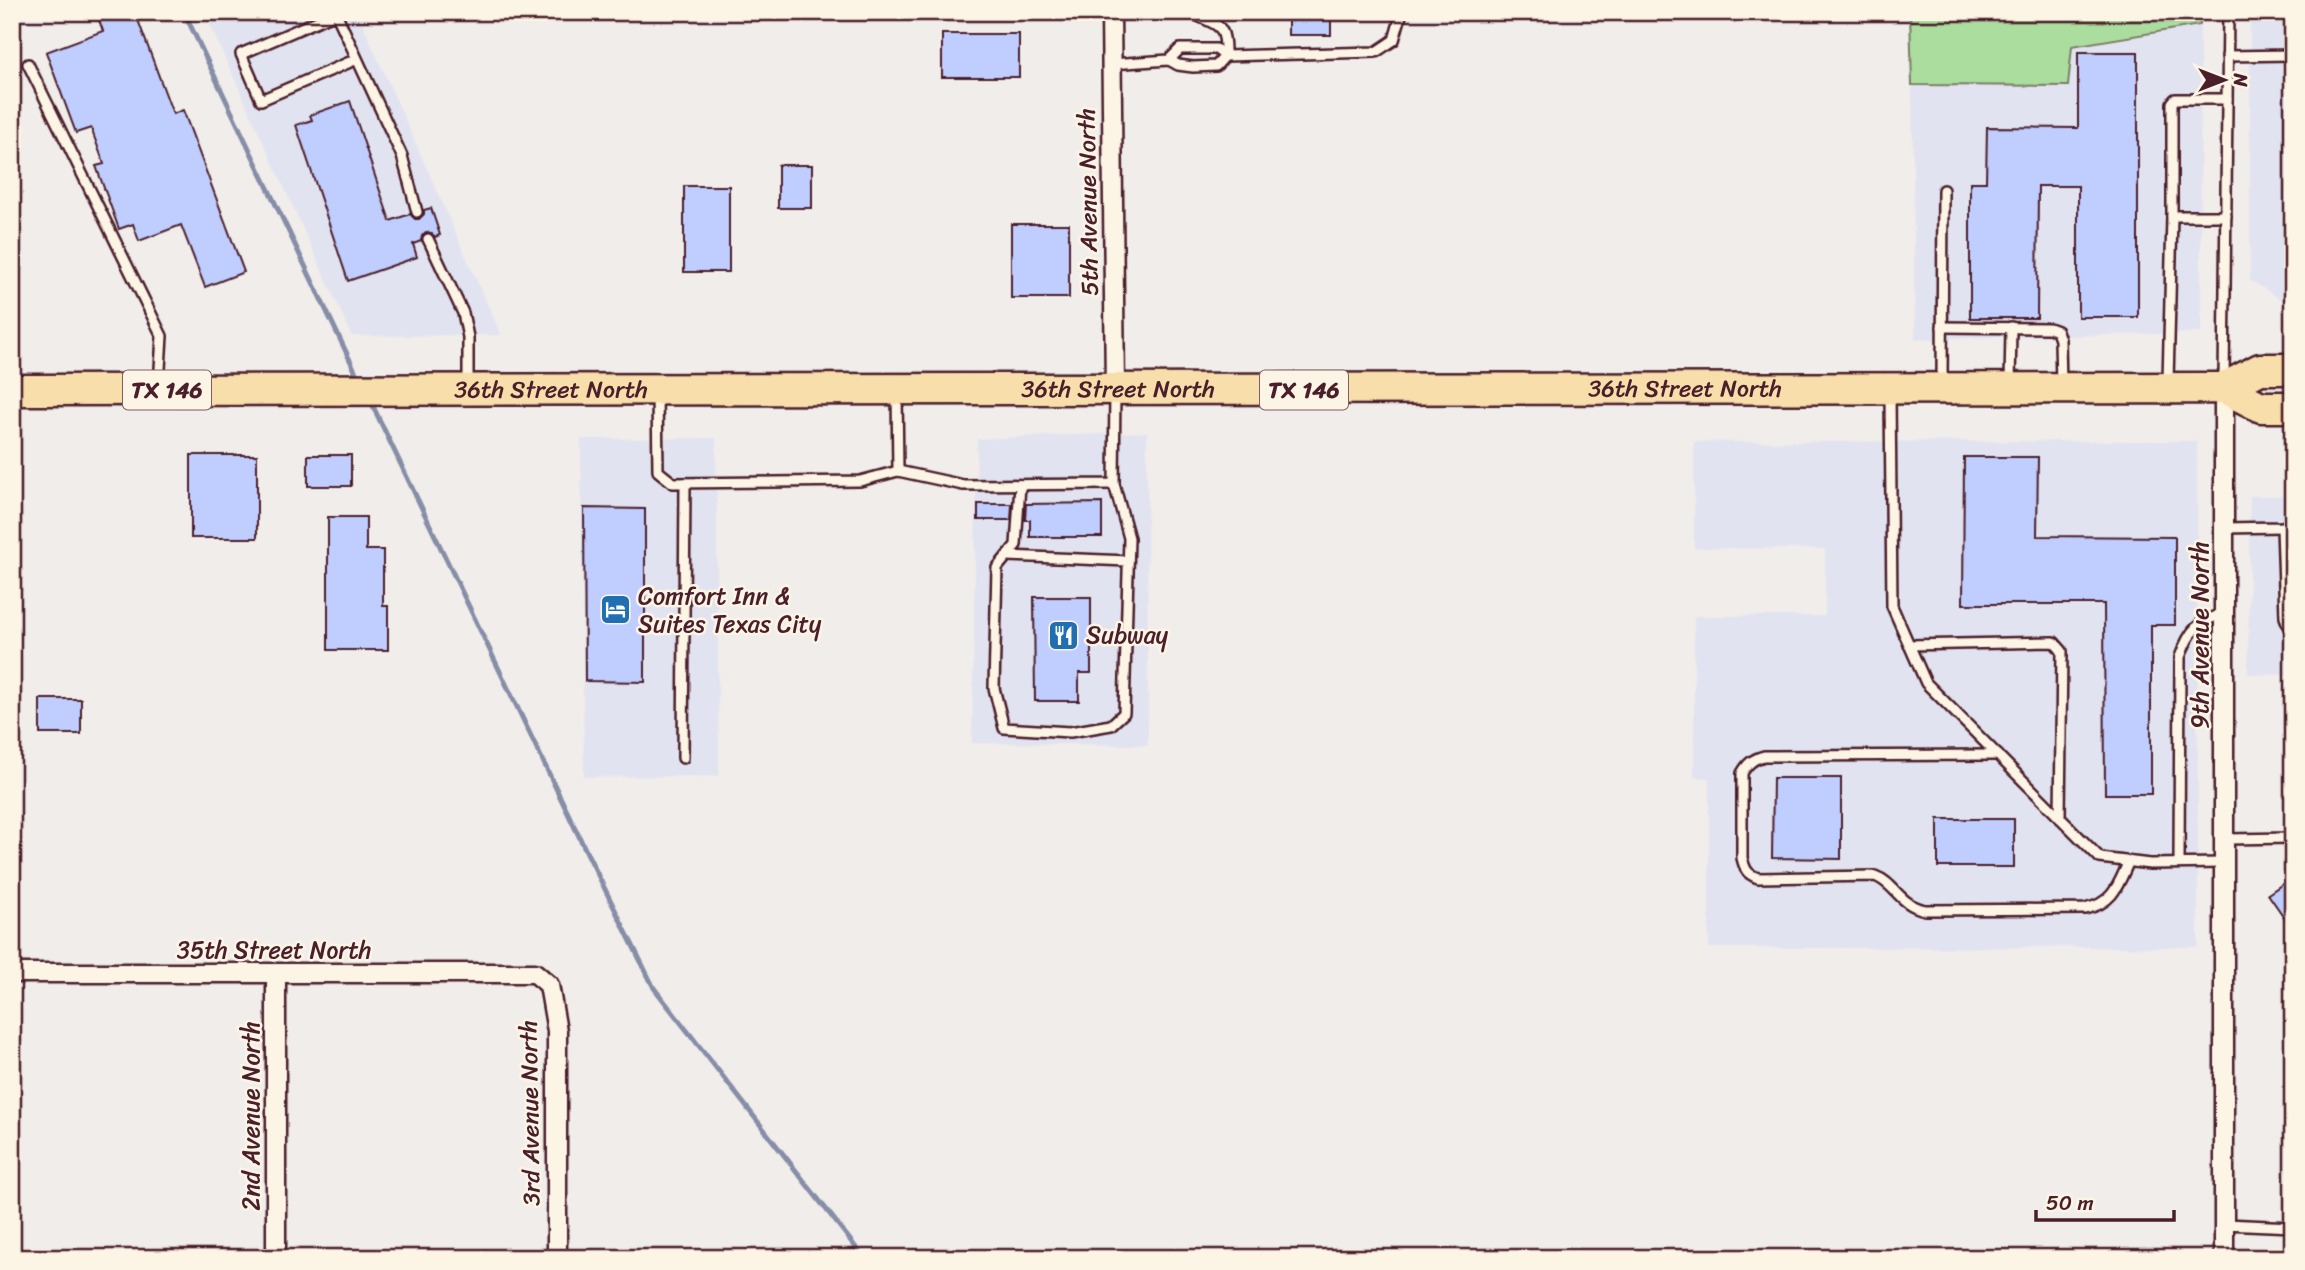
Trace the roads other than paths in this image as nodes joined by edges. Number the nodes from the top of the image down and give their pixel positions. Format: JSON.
{"nodes":[{"id":1,"x":1111,"y":12,"type":"edge"},
{"id":2,"x":1190,"y":12,"type":"edge"},
{"id":3,"x":1402,"y":12,"type":"edge"},
{"id":4,"x":2228,"y":12,"type":"edge"},
{"id":5,"x":2293,"y":55,"type":"edge"},
{"id":6,"x":1225,"y":56,"type":"junction"},
{"id":7,"x":2227,"y":56,"type":"junction"},
{"id":8,"x":356,"y":59,"type":"junction"},
{"id":9,"x":1169,"y":60,"type":"junction"},
{"id":10,"x":28,"y":64,"type":"dead end"},
{"id":11,"x":1111,"y":64,"type":"junction"},
{"id":12,"x":2227,"y":99,"type":"junction"},
{"id":13,"x":1943,"y":190,"type":"dead end"},
{"id":14,"x":417,"y":212,"type":"dead end"},
{"id":15,"x":2172,"y":216,"type":"junction"},
{"id":16,"x":2226,"y":216,"type":"junction"},
{"id":17,"x":428,"y":239,"type":"dead end"},
{"id":18,"x":1942,"y":327,"type":"junction"},
{"id":19,"x":2011,"y":327,"type":"junction"},
{"id":20,"x":2293,"y":369,"type":"edge"},
{"id":21,"x":2168,"y":388,"type":"junction"},
{"id":22,"x":2224,"y":388,"type":"junction"},
{"id":23,"x":657,"y":389,"type":"junction"},
{"id":24,"x":1890,"y":389,"type":"junction"},
{"id":25,"x":1942,"y":389,"type":"junction"},
{"id":26,"x":2010,"y":389,"type":"junction"},
{"id":27,"x":2060,"y":389,"type":"junction"},
{"id":28,"x":12,"y":390,"type":"edge"},
{"id":29,"x":158,"y":390,"type":"junction"},
{"id":30,"x":468,"y":390,"type":"junction"},
{"id":31,"x":897,"y":390,"type":"junction"},
{"id":32,"x":1115,"y":390,"type":"junction"},
{"id":33,"x":2293,"y":407,"type":"edge"},
{"id":34,"x":898,"y":471,"type":"junction"},
{"id":35,"x":685,"y":482,"type":"junction"},
{"id":36,"x":1114,"y":484,"type":"junction"},
{"id":37,"x":1020,"y":485,"type":"junction"},
{"id":38,"x":2293,"y":524,"type":"edge"},
{"id":39,"x":2282,"y":527,"type":"junction"},
{"id":40,"x":2224,"y":528,"type":"junction"},
{"id":41,"x":1007,"y":556,"type":"junction"},
{"id":42,"x":1128,"y":561,"type":"junction"},
{"id":43,"x":2225,"y":613,"type":"junction"},
{"id":44,"x":2293,"y":631,"type":"edge"},
{"id":45,"x":1909,"y":645,"type":"junction"},
{"id":46,"x":1998,"y":755,"type":"junction"},
{"id":47,"x":683,"y":758,"type":"dead end"},
{"id":48,"x":2060,"y":818,"type":"junction"},
{"id":49,"x":2293,"y":838,"type":"edge"},
{"id":50,"x":2225,"y":839,"type":"junction"},
{"id":51,"x":2129,"y":861,"type":"junction"},
{"id":52,"x":2179,"y":863,"type":"junction"},
{"id":53,"x":2225,"y":863,"type":"junction"},
{"id":54,"x":12,"y":973,"type":"edge"},
{"id":55,"x":536,"y":973,"type":"joint"},
{"id":56,"x":276,"y":974,"type":"junction"},
{"id":57,"x":2224,"y":1224,"type":"junction"},
{"id":58,"x":2293,"y":1227,"type":"edge"},
{"id":59,"x":276,"y":1258,"type":"edge"},
{"id":60,"x":557,"y":1258,"type":"edge"},
{"id":61,"x":2224,"y":1258,"type":"edge"}],
"edges":[{"from":1,"to":11,"type":"street","name":"5th Avenue North"},
{"from":2,"to":6,"type":"lane"},
{"from":3,"to":6,"type":"lane"},
{"from":4,"to":7,"type":"lane","name":"9th Avenue North"},
{"from":5,"to":7,"type":"lane"},
{"from":6,"to":9,"type":"lane"},
{"from":6,"to":9,"type":"lane"},
{"from":7,"to":12,"type":"lane","name":"9th Avenue North"},
{"from":8,"to":8,"type":"lane"},
{"from":8,"to":14,"type":"lane"},
{"from":9,"to":11,"type":"lane"},
{"from":10,"to":29,"type":"lane"},
{"from":11,"to":32,"type":"street","name":"5th Avenue North"},
{"from":12,"to":15,"type":"lane"},
{"from":12,"to":16,"type":"lane","name":"9th Avenue North"},
{"from":13,"to":18,"type":"lane"},
{"from":15,"to":16,"type":"lane"},
{"from":15,"to":21,"type":"lane"},
{"from":16,"to":22,"type":"lane","name":"9th Avenue North"},
{"from":17,"to":30,"type":"lane"},
{"from":18,"to":19,"type":"lane"},
{"from":18,"to":25,"type":"lane"},
{"from":19,"to":26,"type":"lane"},
{"from":19,"to":27,"type":"lane"},
{"from":20,"to":22,"type":"highway","number":"TX 146"},
{"from":21,"to":22,"type":"highway","name":"36th Street North","number":"TX 146"},
{"from":21,"to":27,"type":"highway","name":"36th Street North","number":"TX 146"},
{"from":22,"to":33,"type":"highway","number":"TX 146"},
{"from":22,"to":40,"type":"street","name":"9th Avenue North"},
{"from":23,"to":30,"type":"highway","name":"36th Street North","number":"TX 146"},
{"from":23,"to":31,"type":"highway","name":"36th Street North","number":"TX 146"},
{"from":23,"to":35,"type":"lane"},
{"from":24,"to":25,"type":"highway","name":"36th Street North","number":"TX 146"},
{"from":24,"to":32,"type":"highway","name":"36th Street North","number":"TX 146"},
{"from":24,"to":45,"type":"lane"},
{"from":25,"to":26,"type":"highway","name":"36th Street North","number":"TX 146"},
{"from":26,"to":27,"type":"highway","name":"36th Street North","number":"TX 146"},
{"from":28,"to":29,"type":"highway","name":"36th Street North","number":"TX 146"},
{"from":29,"to":30,"type":"highway","name":"36th Street North","number":"TX 146"},
{"from":31,"to":32,"type":"highway","name":"36th Street North","number":"TX 146"},
{"from":31,"to":34,"type":"lane"},
{"from":32,"to":36,"type":"lane"},
{"from":34,"to":35,"type":"lane"},
{"from":34,"to":37,"type":"lane"},
{"from":35,"to":47,"type":"lane"},
{"from":36,"to":37,"type":"lane"},
{"from":36,"to":42,"type":"lane"},
{"from":37,"to":41,"type":"lane"},
{"from":38,"to":39,"type":"lane"},
{"from":39,"to":40,"type":"lane"},
{"from":39,"to":44,"type":"lane"},
{"from":40,"to":43,"type":"street","name":"9th Avenue North"},
{"from":41,"to":42,"type":"lane"},
{"from":41,"to":42,"type":"lane"},
{"from":43,"to":50,"type":"street","name":"9th Avenue North"},
{"from":43,"to":52,"type":"lane"},
{"from":45,"to":46,"type":"lane"},
{"from":45,"to":48,"type":"lane"},
{"from":46,"to":48,"type":"lane"},
{"from":46,"to":51,"type":"lane"},
{"from":48,"to":51,"type":"lane"},
{"from":49,"to":50,"type":"lane"},
{"from":50,"to":53,"type":"street","name":"9th Avenue North"},
{"from":51,"to":52,"type":"lane"},
{"from":52,"to":53,"type":"lane"},
{"from":53,"to":57,"type":"street","name":"9th Avenue North"},
{"from":54,"to":56,"type":"street","name":"35th Street North"},
{"from":55,"to":56,"type":"street","name":"35th Street North"},
{"from":55,"to":60,"type":"street","name":"3rd Avenue North"},
{"from":56,"to":59,"type":"street","name":"2nd Avenue North"},
{"from":57,"to":58,"type":"lane"},
{"from":57,"to":61,"type":"street","name":"9th Avenue North"}]}
